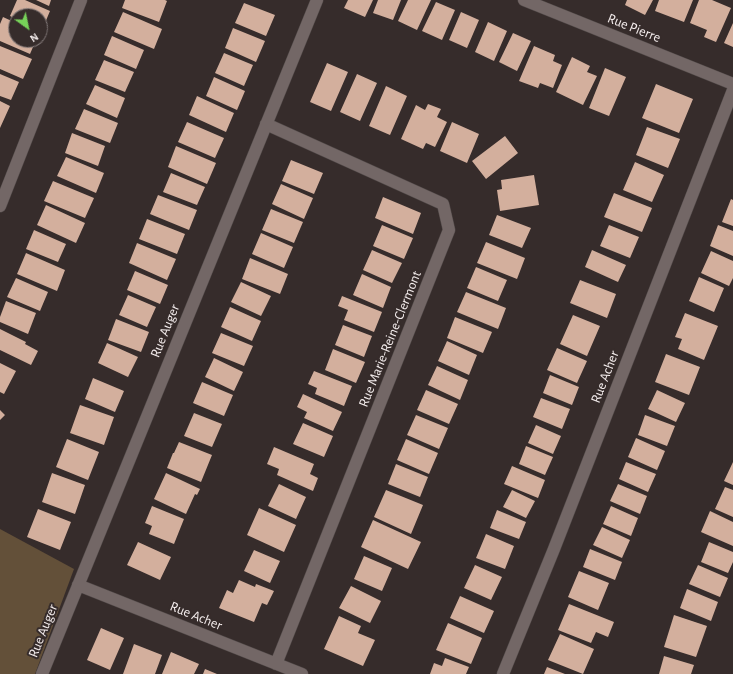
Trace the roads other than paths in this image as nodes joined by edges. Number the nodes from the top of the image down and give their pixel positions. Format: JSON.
{"nodes":[{"id":1,"x":81,"y":0,"type":"edge"},
{"id":2,"x":317,"y":0,"type":"edge"},
{"id":3,"x":524,"y":0,"type":"edge"},
{"id":4,"x":733,"y":84,"type":"edge"},
{"id":5,"x":733,"y":90,"type":"edge"},
{"id":6,"x":266,"y":124,"type":"junction"},
{"id":7,"x":0,"y":206,"type":"edge"},
{"id":8,"x":78,"y":585,"type":"junction"},
{"id":9,"x":276,"y":664,"type":"junction"},
{"id":10,"x":42,"y":674,"type":"edge"},
{"id":11,"x":302,"y":674,"type":"edge"},
{"id":12,"x":503,"y":674,"type":"edge"}],
"edges":[{"from":1,"to":7,"type":"street"},
{"from":2,"to":6,"type":"street","name":"Rue Auger"},
{"from":3,"to":4,"type":"street","name":"Rue Pierre"},
{"from":5,"to":12,"type":"street","name":"Rue Acher"},
{"from":6,"to":8,"type":"street","name":"Rue Auger"},
{"from":6,"to":9,"type":"street","name":"Rue Marie-Reine-Clermont"},
{"from":8,"to":9,"type":"street","name":"Rue Acher"},
{"from":8,"to":10,"type":"street","name":"Rue Auger"},
{"from":9,"to":11,"type":"street","name":"Rue Acher"}]}
